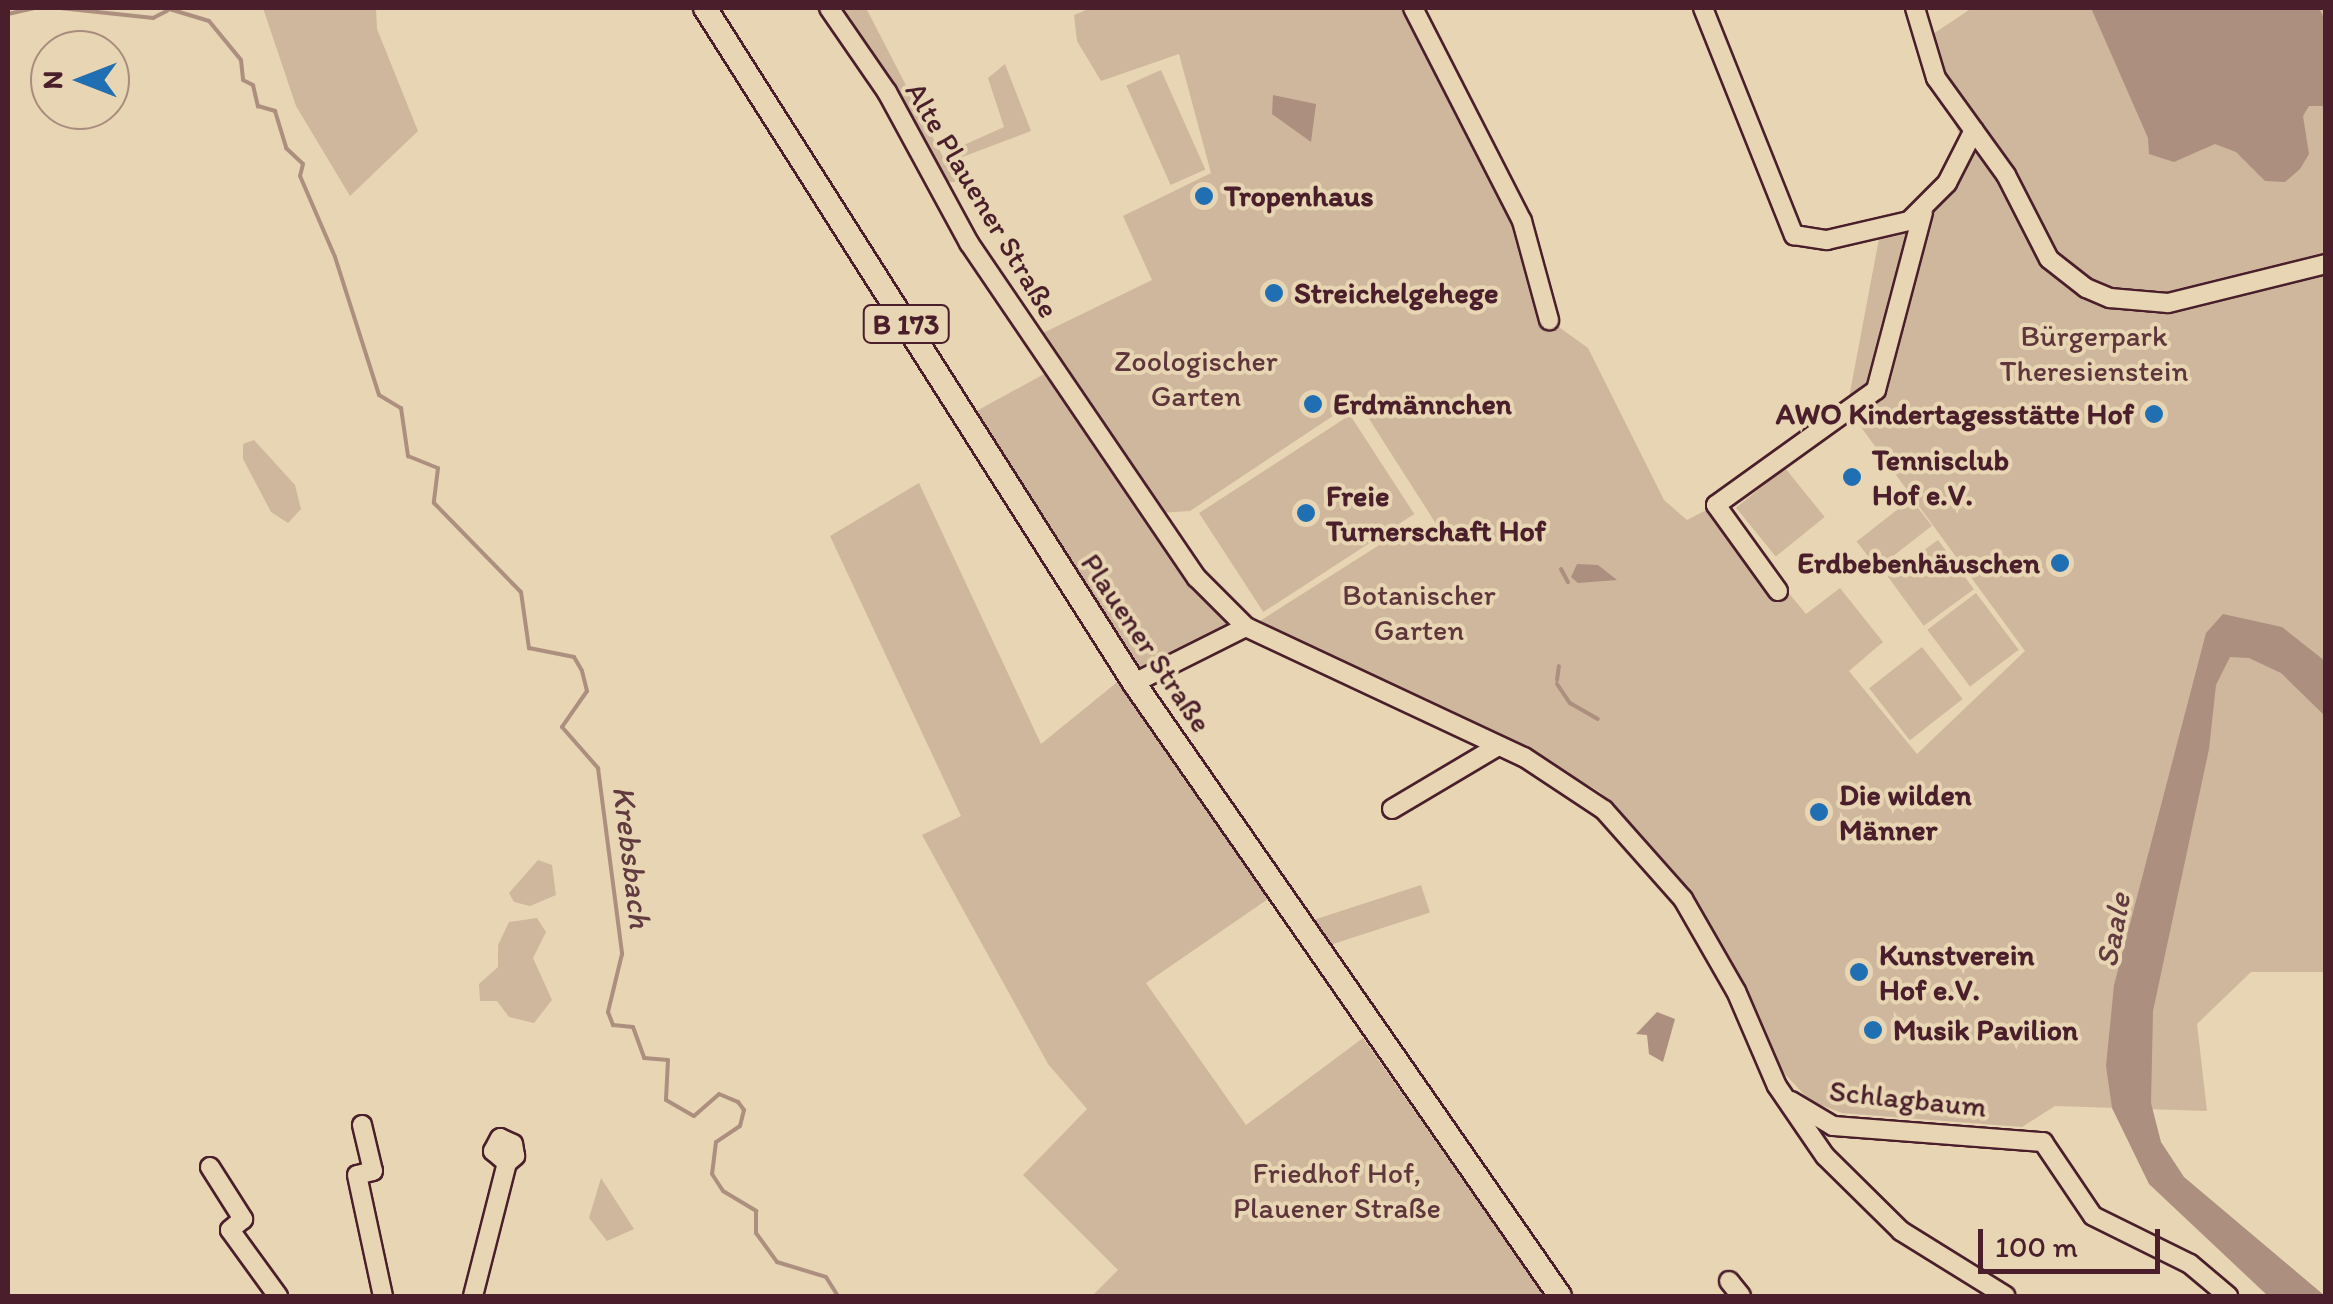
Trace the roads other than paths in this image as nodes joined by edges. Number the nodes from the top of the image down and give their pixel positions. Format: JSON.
{"nodes":[{"id":1,"x":706,"y":8,"type":"edge"},
{"id":2,"x":829,"y":8,"type":"edge"},
{"id":3,"x":1413,"y":8,"type":"edge"},
{"id":4,"x":1702,"y":8,"type":"edge"},
{"id":5,"x":1915,"y":8,"type":"edge"},
{"id":6,"x":1974,"y":130,"type":"junction"},
{"id":7,"x":1922,"y":212,"type":"junction"},
{"id":8,"x":2326,"y":264,"type":"edge"},
{"id":9,"x":1549,"y":320,"type":"dead end"},
{"id":10,"x":1778,"y":591,"type":"dead end"},
{"id":11,"x":1246,"y":626,"type":"junction"},
{"id":12,"x":1134,"y":683,"type":"junction"},
{"id":13,"x":1498,"y":746,"type":"junction"},
{"id":14,"x":1392,"y":809,"type":"dead end"},
{"id":15,"x":1777,"y":1086,"type":"junction"},
{"id":16,"x":362,"y":1125,"type":"dead end"},
{"id":17,"x":507,"y":1163,"type":"dead end"},
{"id":18,"x":210,"y":1167,"type":"dead end"},
{"id":19,"x":1728,"y":1281,"type":"dead end"},
{"id":20,"x":278,"y":1296,"type":"edge"},
{"id":21,"x":383,"y":1296,"type":"edge"},
{"id":22,"x":473,"y":1296,"type":"edge"},
{"id":23,"x":1560,"y":1296,"type":"edge"},
{"id":24,"x":1741,"y":1296,"type":"edge"},
{"id":25,"x":2006,"y":1296,"type":"edge"},
{"id":26,"x":2228,"y":1296,"type":"edge"}],
"edges":[{"from":1,"to":12,"type":"main road","name":"Plauener Straße","number":"B 173"},
{"from":2,"to":11,"type":"street","name":"Alte Plauener Straße"},
{"from":3,"to":9,"type":"street"},
{"from":4,"to":7,"type":"street"},
{"from":5,"to":6,"type":"street"},
{"from":6,"to":7,"type":"street"},
{"from":6,"to":8,"type":"street"},
{"from":7,"to":10,"type":"street"},
{"from":11,"to":12,"type":"street"},
{"from":11,"to":13,"type":"street","name":"Alte Plauener Straße"},
{"from":12,"to":23,"type":"main road","name":"Plauener Straße","number":"B 173"},
{"from":13,"to":14,"type":"street"},
{"from":13,"to":15,"type":"street","name":"Alte Plauener Straße"},
{"from":15,"to":25,"type":"street","name":"Alte Plauener Straße"},
{"from":15,"to":26,"type":"street","name":"Schlagbaum"},
{"from":16,"to":21,"type":"street"},
{"from":17,"to":22,"type":"street"},
{"from":18,"to":20,"type":"street"},
{"from":19,"to":24,"type":"street"}]}
